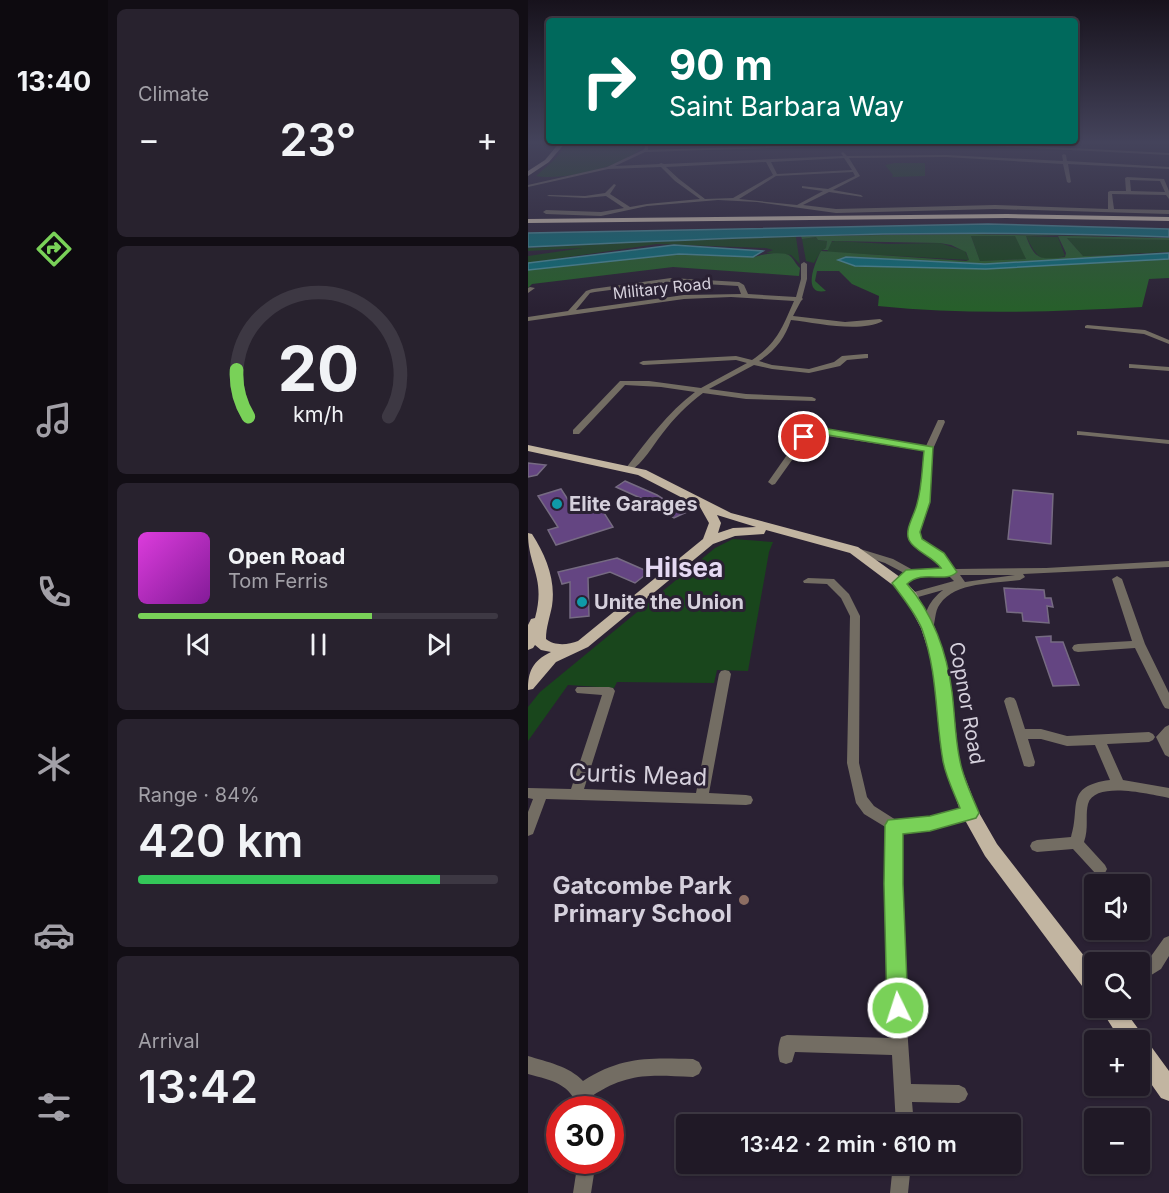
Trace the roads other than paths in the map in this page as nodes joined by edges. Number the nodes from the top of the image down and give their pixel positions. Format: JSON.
{"nodes":[{"id":1,"x":613,"y":198,"type":"edge"},
{"id":2,"x":817,"y":198,"type":"edge"},
{"id":3,"x":1110,"y":198,"type":"edge"},
{"id":4,"x":703,"y":199,"type":"joint"},
{"id":5,"x":735,"y":199,"type":"joint"},
{"id":6,"x":1135,"y":204,"type":"dead end"},
{"id":7,"x":1111,"y":207,"type":"junction"},
{"id":8,"x":628,"y":208,"type":"junction"},
{"id":9,"x":799,"y":208,"type":"junction"},
{"id":10,"x":546,"y":212,"type":"dead end"},
{"id":11,"x":1169,"y":212,"type":"edge"},
{"id":12,"x":1169,"y":221,"type":"edge"},
{"id":13,"x":530,"y":223,"type":"edge"},
{"id":14,"x":804,"y":264,"type":"dead end"},
{"id":15,"x":745,"y":296,"type":"junction"},
{"id":16,"x":800,"y":299,"type":"junction"},
{"id":17,"x":570,"y":313,"type":"junction"},
{"id":18,"x":789,"y":318,"type":"junction"},
{"id":19,"x":528,"y":319,"type":"edge"},
{"id":20,"x":880,"y":321,"type":"dead end"},
{"id":21,"x":1087,"y":327,"type":"dead end"},
{"id":22,"x":1169,"y":342,"type":"edge"},
{"id":23,"x":865,"y":356,"type":"dead end"},
{"id":24,"x":753,"y":362,"type":"junction"},
{"id":25,"x":644,"y":363,"type":"dead end"},
{"id":26,"x":1132,"y":366,"type":"dead end"},
{"id":27,"x":1169,"y":369,"type":"edge"},
{"id":28,"x":703,"y":389,"type":"junction"},
{"id":29,"x":813,"y":399,"type":"dead end"},
{"id":30,"x":941,"y":422,"type":"dead end"},
{"id":31,"x":576,"y":432,"type":"dead end"},
{"id":32,"x":1080,"y":433,"type":"dead end"},
{"id":33,"x":1169,"y":442,"type":"edge"},
{"id":34,"x":528,"y":448,"type":"edge"},
{"id":35,"x":929,"y":449,"type":"junction"},
{"id":36,"x":630,"y":468,"type":"junction"},
{"id":37,"x":772,"y":482,"type":"dead end"},
{"id":38,"x":704,"y":505,"type":"junction"},
{"id":39,"x":795,"y":533,"type":"junction"},
{"id":40,"x":528,"y":537,"type":"edge"},
{"id":41,"x":710,"y":541,"type":"junction"},
{"id":42,"x":1169,"y":564,"type":"edge"},
{"id":43,"x":950,"y":572,"type":"junction"},
{"id":44,"x":1041,"y":572,"type":"junction"},
{"id":45,"x":1117,"y":579,"type":"dead end"},
{"id":46,"x":808,"y":581,"type":"dead end"},
{"id":47,"x":907,"y":584,"type":"junction"},
{"id":48,"x":960,"y":584,"type":"junction"},
{"id":49,"x":545,"y":606,"type":"junction"},
{"id":50,"x":928,"y":628,"type":"junction"},
{"id":51,"x":1139,"y":644,"type":"junction"},
{"id":52,"x":528,"y":645,"type":"edge"},
{"id":53,"x":572,"y":648,"type":"junction"},
{"id":54,"x":1078,"y":648,"type":"dead end"},
{"id":55,"x":725,"y":674,"type":"dead end"},
{"id":56,"x":528,"y":685,"type":"edge"},
{"id":57,"x":581,"y":690,"type":"dead end"},
{"id":58,"x":1011,"y":700,"type":"dead end"},
{"id":59,"x":1169,"y":705,"type":"edge"},
{"id":60,"x":1169,"y":730,"type":"edge"},
{"id":61,"x":1021,"y":734,"type":"junction"},
{"id":62,"x":1149,"y":737,"type":"dead end"},
{"id":63,"x":1099,"y":740,"type":"junction"},
{"id":64,"x":1169,"y":752,"type":"edge"},
{"id":65,"x":1029,"y":762,"type":"dead end"},
{"id":66,"x":1118,"y":785,"type":"junction"},
{"id":67,"x":1169,"y":793,"type":"edge"},
{"id":68,"x":535,"y":794,"type":"edge"},
{"id":69,"x":576,"y":795,"type":"junction"},
{"id":70,"x":701,"y":799,"type":"junction"},
{"id":71,"x":746,"y":800,"type":"dead end"},
{"id":72,"x":970,"y":813,"type":"junction"},
{"id":73,"x":894,"y":825,"type":"junction"},
{"id":74,"x":528,"y":830,"type":"edge"},
{"id":75,"x":1076,"y":843,"type":"junction"},
{"id":76,"x":1037,"y":846,"type":"dead end"},
{"id":77,"x":1100,"y":869,"type":"dead end"},
{"id":78,"x":1169,"y":943,"type":"edge"},
{"id":79,"x":1150,"y":967,"type":"edge"},
{"id":80,"x":1084,"y":973,"type":"edge"},
{"id":81,"x":900,"y":1047,"type":"junction"},
{"id":82,"x":786,"y":1056,"type":"dead end"},
{"id":83,"x":1150,"y":1063,"type":"edge"},
{"id":84,"x":528,"y":1065,"type":"edge"},
{"id":85,"x":693,"y":1068,"type":"dead end"},
{"id":86,"x":1169,"y":1090,"type":"edge"},
{"id":87,"x":583,"y":1091,"type":"junction"},
{"id":88,"x":903,"y":1093,"type":"junction"},
{"id":89,"x":959,"y":1094,"type":"dead end"},
{"id":90,"x":584,"y":1096,"type":"edge"},
{"id":91,"x":904,"y":1114,"type":"edge"},
{"id":92,"x":585,"y":1174,"type":"edge"},
{"id":93,"x":902,"y":1174,"type":"edge"},
{"id":94,"x":582,"y":1193,"type":"edge"},
{"id":95,"x":899,"y":1193,"type":"edge"}],
"edges":[{"from":1,"to":8,"type":"street"},
{"from":2,"to":9,"type":"street"},
{"from":3,"to":7,"type":"street"},
{"from":4,"to":5,"type":"street"},
{"from":4,"to":8,"type":"street"},
{"from":5,"to":9,"type":"street"},
{"from":6,"to":7,"type":"street"},
{"from":7,"to":9,"type":"street"},
{"from":7,"to":11,"type":"street"},
{"from":8,"to":10,"type":"street"},
{"from":12,"to":13,"type":"highway"},
{"from":12,"to":13,"type":"highway"},
{"from":14,"to":16,"type":"street"},
{"from":15,"to":16,"type":"street","name":"Military Road"},
{"from":15,"to":17,"type":"street","name":"Military Road"},
{"from":15,"to":17,"type":"street"},
{"from":16,"to":18,"type":"street"},
{"from":17,"to":19,"type":"street","name":"Military Road"},
{"from":18,"to":20,"type":"street"},
{"from":18,"to":24,"type":"street"},
{"from":21,"to":22,"type":"street"},
{"from":23,"to":24,"type":"street"},
{"from":24,"to":25,"type":"street"},
{"from":24,"to":28,"type":"street"},
{"from":26,"to":27,"type":"street"},
{"from":28,"to":29,"type":"street"},
{"from":28,"to":31,"type":"street"},
{"from":28,"to":36,"type":"street"},
{"from":30,"to":35,"type":"street"},
{"from":32,"to":33,"type":"street"},
{"from":34,"to":36,"type":"main road","name":"Copnor Road"},
{"from":35,"to":37,"type":"street"},
{"from":35,"to":43,"type":"street"},
{"from":36,"to":38,"type":"main road","name":"Copnor Road"},
{"from":38,"to":39,"type":"main road","name":"Copnor Road"},
{"from":38,"to":41,"type":"main road"},
{"from":39,"to":41,"type":"main road","name":"Copnor Road"},
{"from":39,"to":47,"type":"main road","name":"Copnor Road"},
{"from":40,"to":49,"type":"main road"},
{"from":41,"to":53,"type":"main road","name":"Copnor Road"},
{"from":42,"to":44,"type":"street"},
{"from":43,"to":44,"type":"street"},
{"from":43,"to":47,"type":"street"},
{"from":43,"to":48,"type":"street"},
{"from":44,"to":48,"type":"street"},
{"from":45,"to":51,"type":"street"},
{"from":46,"to":73,"type":"street"},
{"from":47,"to":48,"type":"street"},
{"from":47,"to":50,"type":"main road","name":"Copnor Road"},
{"from":48,"to":50,"type":"street"},
{"from":49,"to":52,"type":"main road"},
{"from":49,"to":53,"type":"main road"},
{"from":50,"to":72,"type":"main road","name":"Copnor Road"},
{"from":51,"to":54,"type":"street"},
{"from":51,"to":59,"type":"street"},
{"from":53,"to":56,"type":"main road","name":"Copnor Road"},
{"from":55,"to":70,"type":"street"},
{"from":57,"to":69,"type":"street"},
{"from":58,"to":61,"type":"street"},
{"from":60,"to":64,"type":"street"},
{"from":61,"to":63,"type":"street"},
{"from":61,"to":65,"type":"street"},
{"from":62,"to":63,"type":"street"},
{"from":63,"to":66,"type":"street"},
{"from":66,"to":67,"type":"street"},
{"from":66,"to":75,"type":"street"},
{"from":68,"to":69,"type":"street","name":"Curtis Mead"},
{"from":68,"to":74,"type":"street"},
{"from":69,"to":70,"type":"street","name":"Curtis Mead"},
{"from":70,"to":71,"type":"street","name":"Curtis Mead"},
{"from":72,"to":73,"type":"street"},
{"from":72,"to":80,"type":"main road","name":"Copnor Road"},
{"from":73,"to":81,"type":"street"},
{"from":75,"to":76,"type":"street"},
{"from":75,"to":77,"type":"street"},
{"from":78,"to":79,"type":"street"},
{"from":81,"to":82,"type":"street"},
{"from":81,"to":88,"type":"street"},
{"from":83,"to":86,"type":"main road"},
{"from":84,"to":87,"type":"street"},
{"from":85,"to":87,"type":"street"},
{"from":87,"to":90,"type":"street"},
{"from":88,"to":89,"type":"street"},
{"from":88,"to":91,"type":"street"},
{"from":92,"to":94,"type":"street"},
{"from":93,"to":95,"type":"street"}]}
